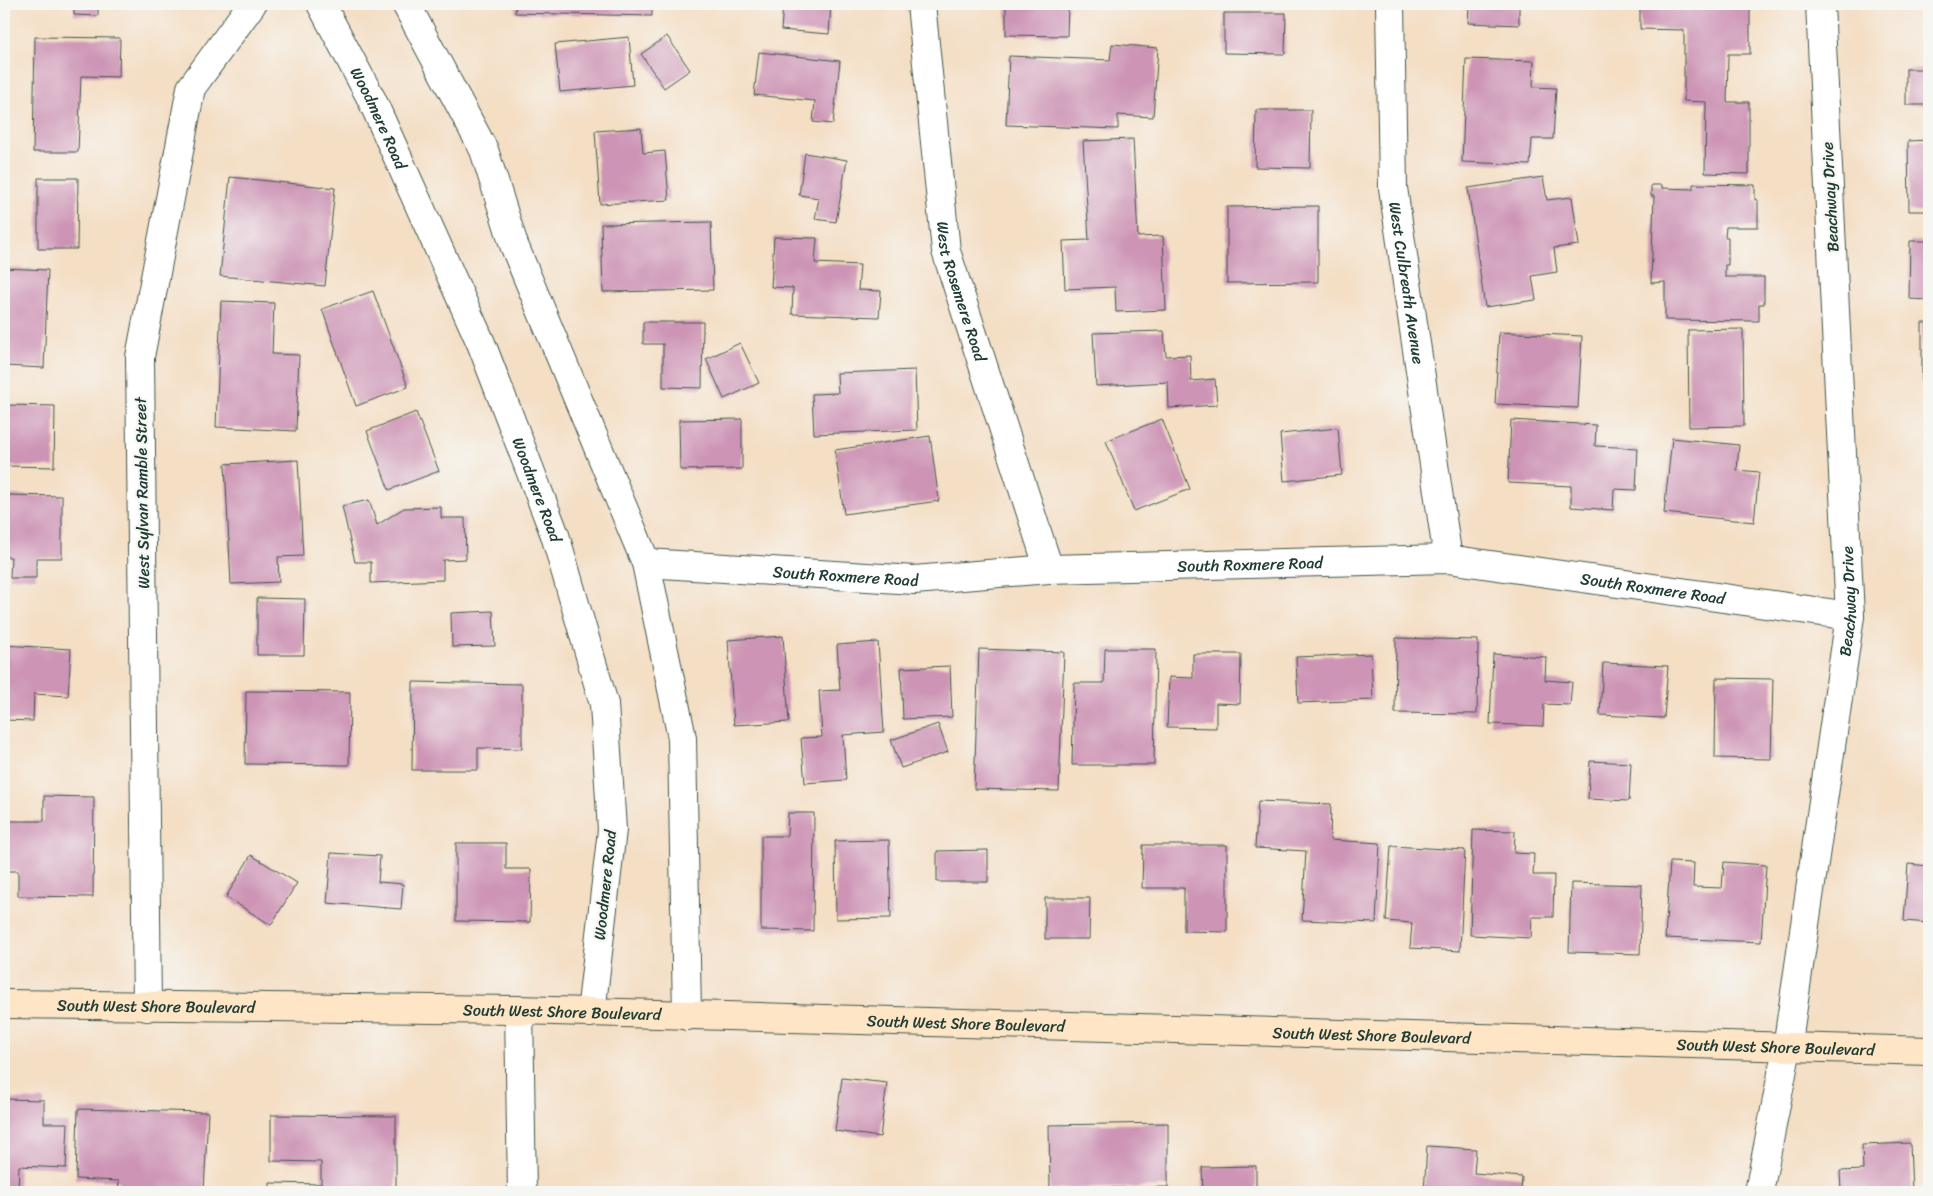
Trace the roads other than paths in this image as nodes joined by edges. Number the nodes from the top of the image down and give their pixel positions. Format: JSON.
{"nodes":[{"id":1,"x":252,"y":4,"type":"edge"},
{"id":2,"x":320,"y":4,"type":"edge"},
{"id":3,"x":406,"y":4,"type":"edge"},
{"id":4,"x":426,"y":4,"type":"edge"},
{"id":5,"x":920,"y":4,"type":"edge"},
{"id":6,"x":1390,"y":4,"type":"edge"},
{"id":7,"x":1820,"y":4,"type":"edge"},
{"id":8,"x":424,"y":36,"type":"junction"},
{"id":9,"x":1448,"y":560,"type":"junction"},
{"id":10,"x":646,"y":563,"type":"junction"},
{"id":11,"x":1049,"y":569,"type":"junction"},
{"id":12,"x":1850,"y":616,"type":"junction"},
{"id":13,"x":4,"y":1004,"type":"edge"},
{"id":14,"x":147,"y":1007,"type":"junction"},
{"id":15,"x":518,"y":1010,"type":"junction"},
{"id":16,"x":591,"y":1012,"type":"junction"},
{"id":17,"x":687,"y":1016,"type":"junction"},
{"id":18,"x":1787,"y":1048,"type":"junction"},
{"id":19,"x":1929,"y":1051,"type":"edge"},
{"id":20,"x":528,"y":1191,"type":"edge"},
{"id":21,"x":1759,"y":1192,"type":"edge"}],
"edges":[{"from":1,"to":14,"type":"street","name":"West Sylvan Ramble Street"},
{"from":2,"to":16,"type":"street","name":"Woodmere Road"},
{"from":3,"to":8,"type":"street"},
{"from":4,"to":8,"type":"street"},
{"from":5,"to":11,"type":"street","name":"West Rosemere Road"},
{"from":6,"to":9,"type":"street","name":"West Culbreath Avenue"},
{"from":7,"to":12,"type":"street","name":"Beachway Drive"},
{"from":8,"to":10,"type":"street"},
{"from":9,"to":11,"type":"street","name":"South Roxmere Road"},
{"from":9,"to":12,"type":"street","name":"South Roxmere Road"},
{"from":10,"to":11,"type":"street","name":"South Roxmere Road"},
{"from":10,"to":17,"type":"street"},
{"from":12,"to":18,"type":"street","name":"Beachway Drive"},
{"from":13,"to":14,"type":"street","name":"South West Shore Boulevard"},
{"from":14,"to":15,"type":"street","name":"South West Shore Boulevard"},
{"from":15,"to":16,"type":"street","name":"South West Shore Boulevard"},
{"from":15,"to":20,"type":"street"},
{"from":16,"to":17,"type":"street","name":"South West Shore Boulevard"},
{"from":17,"to":18,"type":"street","name":"South West Shore Boulevard"},
{"from":18,"to":19,"type":"street","name":"South West Shore Boulevard"},
{"from":18,"to":21,"type":"street","name":"Beachway Drive"}]}
